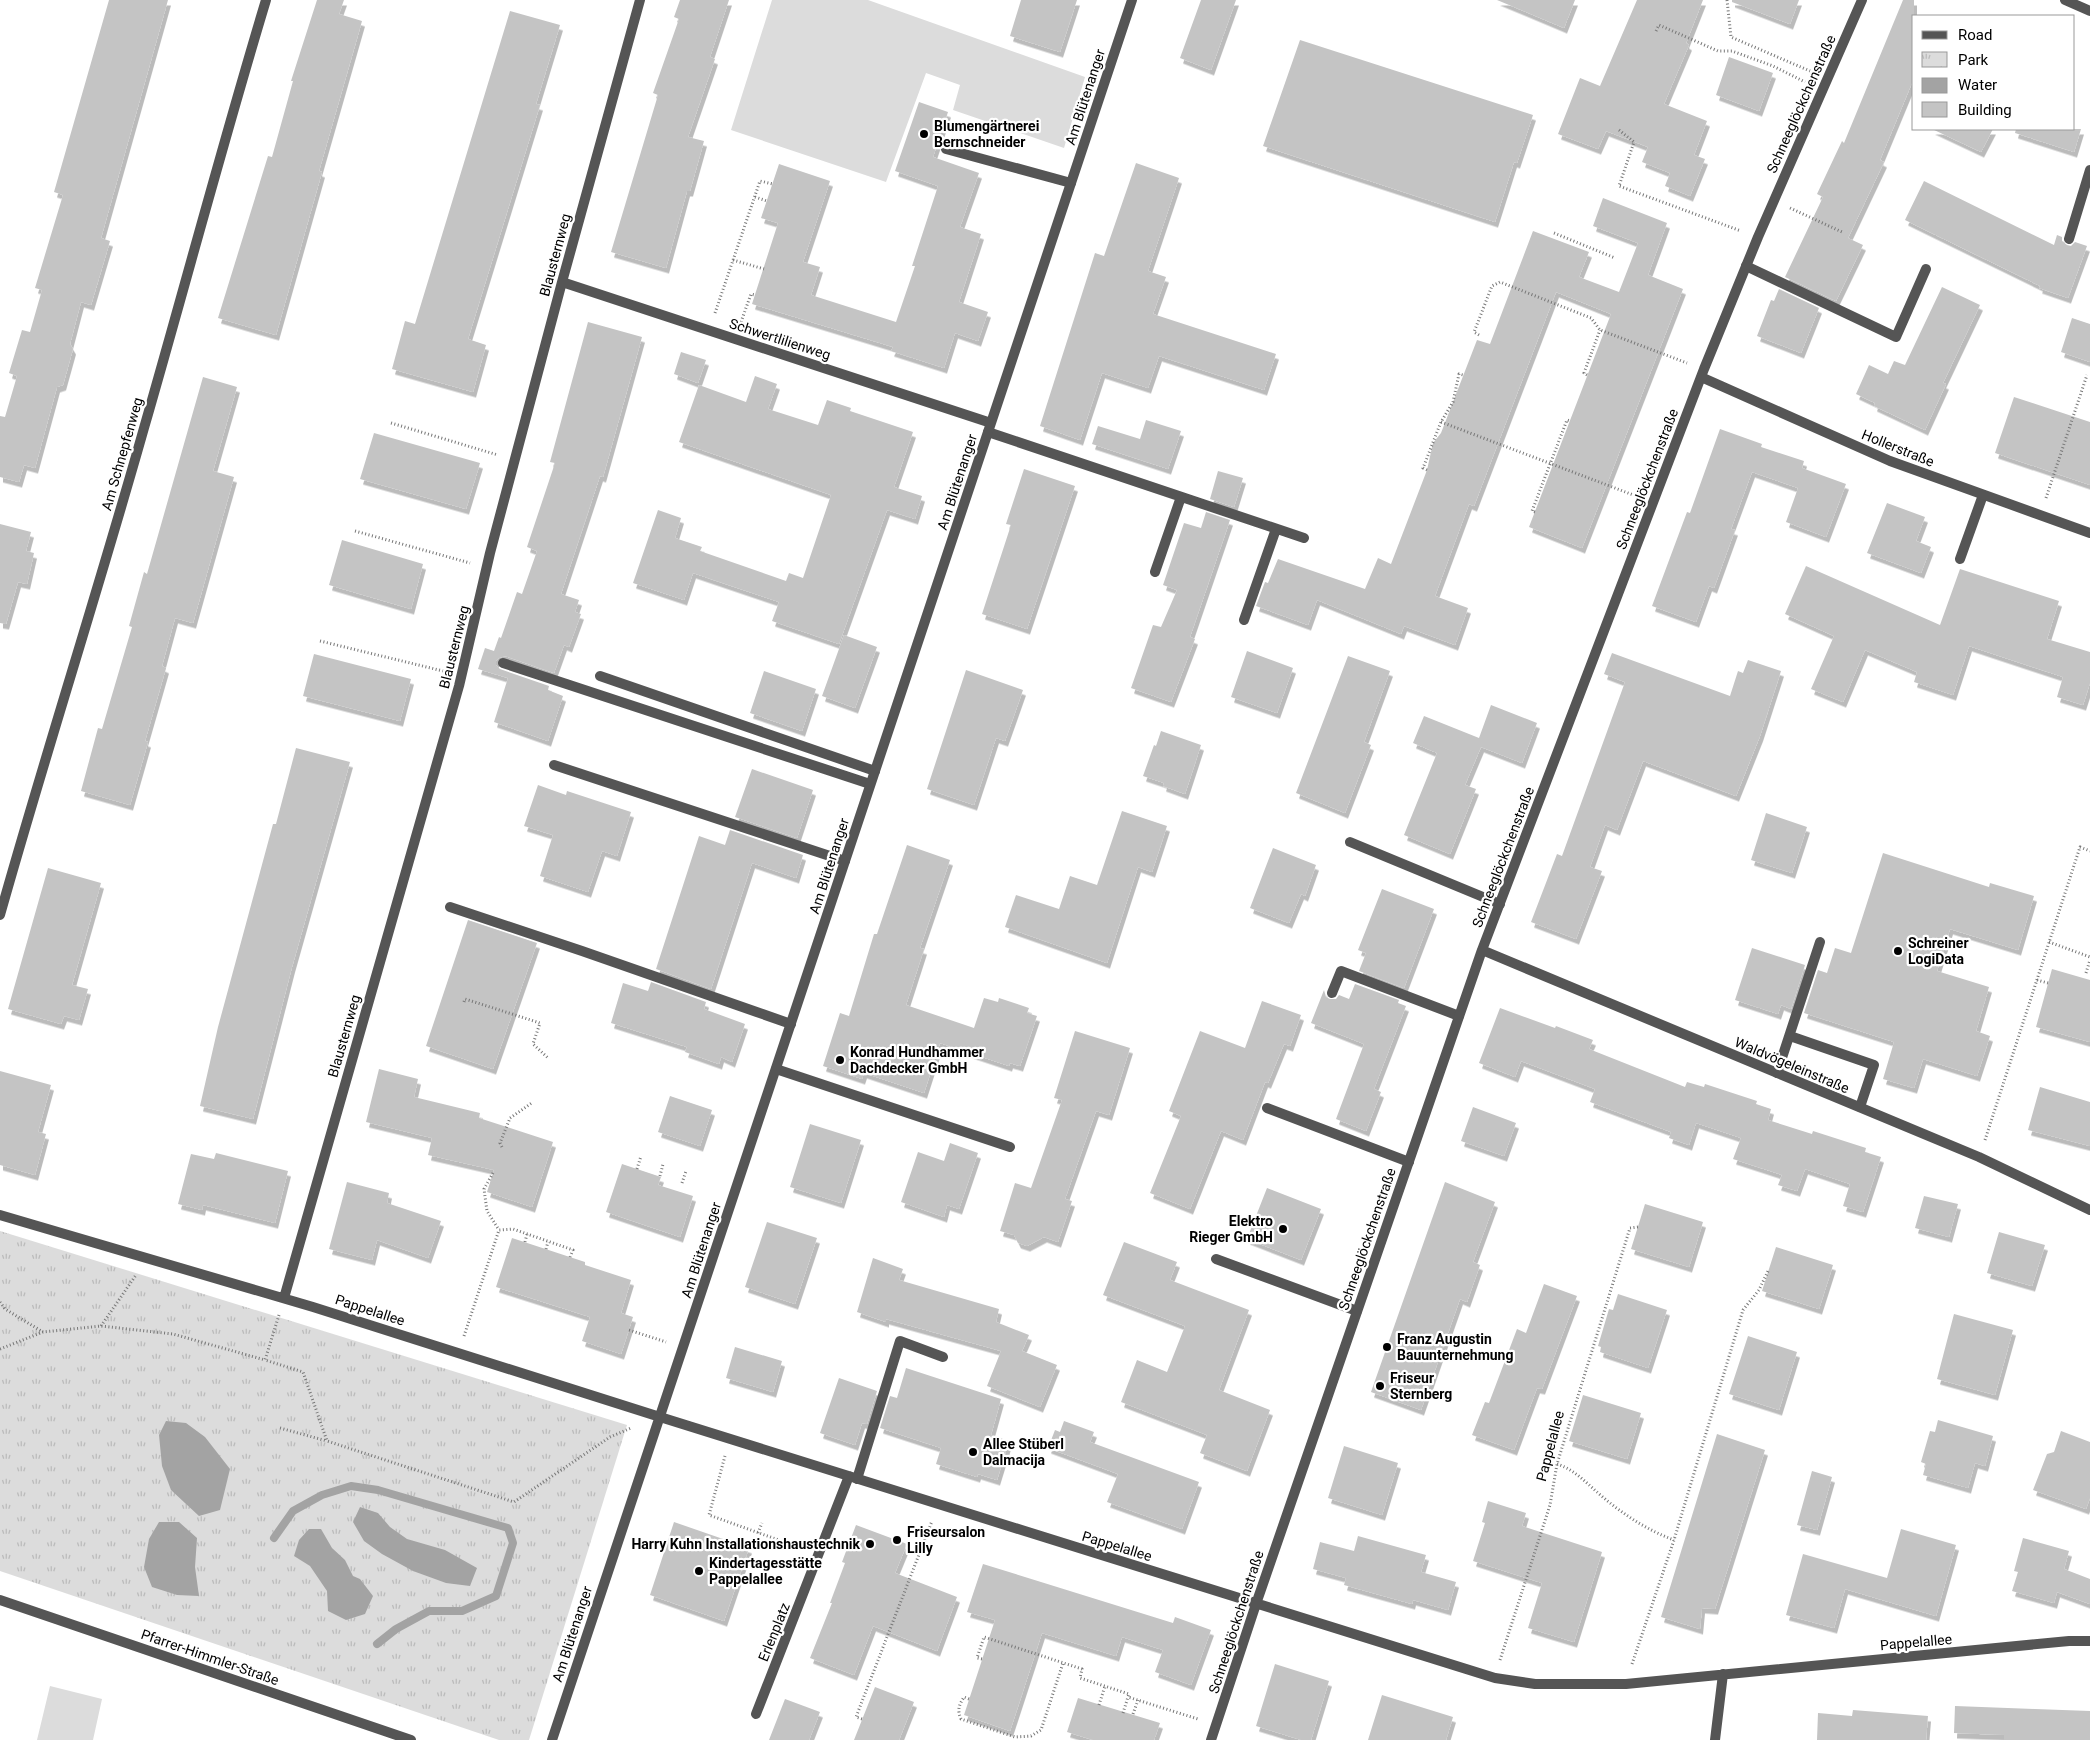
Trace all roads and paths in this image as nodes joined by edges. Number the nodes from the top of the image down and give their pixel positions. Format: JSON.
{"nodes":[{"id":1,"x":266,"y":0,"type":"edge"},
{"id":2,"x":640,"y":0,"type":"edge"},
{"id":3,"x":1132,"y":0,"type":"edge"},
{"id":4,"x":1727,"y":0,"type":"edge"},
{"id":5,"x":1862,"y":0,"type":"edge"},
{"id":6,"x":2065,"y":0,"type":"edge"},
{"id":7,"x":2090,"y":11,"type":"edge"},
{"id":8,"x":1656,"y":30,"type":"dead end"},
{"id":9,"x":1827,"y":78,"type":"junction"},
{"id":10,"x":1822,"y":90,"type":"junction"},
{"id":11,"x":1619,"y":130,"type":"dead end"},
{"id":12,"x":946,"y":150,"type":"dead end"},
{"id":13,"x":2090,"y":170,"type":"edge"},
{"id":14,"x":1071,"y":183,"type":"junction"},
{"id":15,"x":773,"y":184,"type":"dead end"},
{"id":16,"x":755,"y":197,"type":"junction"},
{"id":17,"x":1774,"y":200,"type":"junction"},
{"id":18,"x":767,"y":201,"type":"dead end"},
{"id":19,"x":1842,"y":232,"type":"dead end"},
{"id":20,"x":1554,"y":233,"type":"dead end"},
{"id":21,"x":1758,"y":237,"type":"junction"},
{"id":22,"x":2069,"y":239,"type":"dead end"},
{"id":23,"x":1615,"y":258,"type":"dead end"},
{"id":24,"x":733,"y":260,"type":"junction"},
{"id":25,"x":1746,"y":266,"type":"junction"},
{"id":26,"x":764,"y":269,"type":"dead end"},
{"id":27,"x":1926,"y":269,"type":"dead end"},
{"id":28,"x":562,"y":282,"type":"junction"},
{"id":29,"x":755,"y":295,"type":"dead end"},
{"id":30,"x":1485,"y":304,"type":"junction"},
{"id":31,"x":1490,"y":306,"type":"dead end"},
{"id":32,"x":710,"y":330,"type":"junction"},
{"id":33,"x":1600,"y":330,"type":"junction"},
{"id":34,"x":1479,"y":334,"type":"dead end"},
{"id":35,"x":735,"y":338,"type":"junction"},
{"id":36,"x":1703,"y":373,"type":"junction"},
{"id":37,"x":1463,"y":375,"type":"dead end"},
{"id":38,"x":1587,"y":375,"type":"dead end"},
{"id":39,"x":2087,"y":375,"type":"dead end"},
{"id":40,"x":1570,"y":421,"type":"dead end"},
{"id":41,"x":1441,"y":422,"type":"junction"},
{"id":42,"x":391,"y":423,"type":"dead end"},
{"id":43,"x":989,"y":428,"type":"junction"},
{"id":44,"x":515,"y":460,"type":"junction"},
{"id":45,"x":1550,"y":464,"type":"junction"},
{"id":46,"x":1427,"y":470,"type":"dead end"},
{"id":47,"x":1983,"y":495,"type":"junction"},
{"id":48,"x":1182,"y":497,"type":"junction"},
{"id":49,"x":1653,"y":502,"type":"junction"},
{"id":50,"x":1535,"y":512,"type":"dead end"},
{"id":51,"x":2040,"y":515,"type":"junction"},
{"id":52,"x":1276,"y":529,"type":"junction"},
{"id":53,"x":355,"y":530,"type":"dead end"},
{"id":54,"x":2090,"y":533,"type":"edge"},
{"id":55,"x":1304,"y":538,"type":"dead end"},
{"id":56,"x":1960,"y":559,"type":"dead end"},
{"id":57,"x":487,"y":568,"type":"junction"},
{"id":58,"x":1155,"y":572,"type":"dead end"},
{"id":59,"x":1244,"y":620,"type":"dead end"},
{"id":60,"x":320,"y":641,"type":"dead end"},
{"id":61,"x":503,"y":663,"type":"dead end"},
{"id":62,"x":462,"y":675,"type":"junction"},
{"id":63,"x":600,"y":676,"type":"dead end"},
{"id":64,"x":554,"y":765,"type":"dead end"},
{"id":65,"x":875,"y":771,"type":"junction"},
{"id":66,"x":870,"y":784,"type":"junction"},
{"id":67,"x":1350,"y":842,"type":"dead end"},
{"id":68,"x":2090,"y":851,"type":"edge"},
{"id":69,"x":845,"y":861,"type":"junction"},
{"id":70,"x":1500,"y":904,"type":"junction"},
{"id":71,"x":450,"y":907,"type":"dead end"},
{"id":72,"x":0,"y":915,"type":"edge"},
{"id":73,"x":1820,"y":942,"type":"dead end"},
{"id":74,"x":2049,"y":942,"type":"junction"},
{"id":75,"x":1482,"y":950,"type":"junction"},
{"id":76,"x":2090,"y":958,"type":"edge"},
{"id":77,"x":2086,"y":973,"type":"dead end"},
{"id":78,"x":2037,"y":980,"type":"junction"},
{"id":79,"x":2048,"y":983,"type":"dead end"},
{"id":80,"x":1332,"y":993,"type":"dead end"},
{"id":81,"x":464,"y":1002,"type":"dead end"},
{"id":82,"x":1459,"y":1016,"type":"junction"},
{"id":83,"x":791,"y":1024,"type":"junction"},
{"id":84,"x":1790,"y":1036,"type":"junction"},
{"id":85,"x":548,"y":1058,"type":"dead end"},
{"id":86,"x":776,"y":1069,"type":"junction"},
{"id":87,"x":1777,"y":1073,"type":"junction"},
{"id":88,"x":533,"y":1102,"type":"dead end"},
{"id":89,"x":1268,"y":1108,"type":"dead end"},
{"id":90,"x":1860,"y":1108,"type":"junction"},
{"id":91,"x":1010,"y":1146,"type":"dead end"},
{"id":92,"x":502,"y":1148,"type":"dead end"},
{"id":93,"x":641,"y":1156,"type":"dead end"},
{"id":94,"x":1979,"y":1157,"type":"junction"},
{"id":95,"x":1409,"y":1162,"type":"junction"},
{"id":96,"x":663,"y":1164,"type":"dead end"},
{"id":97,"x":636,"y":1169,"type":"dead end"},
{"id":98,"x":686,"y":1171,"type":"dead end"},
{"id":99,"x":493,"y":1173,"type":"dead end"},
{"id":100,"x":660,"y":1176,"type":"dead end"},
{"id":101,"x":682,"y":1183,"type":"dead end"},
{"id":102,"x":2090,"y":1210,"type":"edge"},
{"id":103,"x":0,"y":1215,"type":"edge"},
{"id":104,"x":1638,"y":1227,"type":"dead end"},
{"id":105,"x":499,"y":1230,"type":"junction"},
{"id":106,"x":527,"y":1234,"type":"junction"},
{"id":107,"x":525,"y":1242,"type":"dead end"},
{"id":108,"x":548,"y":1242,"type":"junction"},
{"id":109,"x":546,"y":1249,"type":"dead end"},
{"id":110,"x":570,"y":1257,"type":"dead end"},
{"id":111,"x":147,"y":1258,"type":"junction"},
{"id":112,"x":1216,"y":1259,"type":"dead end"},
{"id":113,"x":1768,"y":1269,"type":"dead end"},
{"id":114,"x":284,"y":1298,"type":"junction"},
{"id":115,"x":0,"y":1302,"type":"edge"},
{"id":116,"x":1357,"y":1311,"type":"junction"},
{"id":117,"x":100,"y":1326,"type":"junction"},
{"id":118,"x":629,"y":1330,"type":"dead end"},
{"id":119,"x":43,"y":1332,"type":"junction"},
{"id":120,"x":683,"y":1347,"type":"junction"},
{"id":121,"x":0,"y":1349,"type":"edge"},
{"id":122,"x":458,"y":1353,"type":"junction"},
{"id":123,"x":943,"y":1356,"type":"dead end"},
{"id":124,"x":265,"y":1360,"type":"junction"},
{"id":125,"x":660,"y":1417,"type":"junction"},
{"id":126,"x":280,"y":1428,"type":"dead end"},
{"id":127,"x":730,"y":1439,"type":"junction"},
{"id":128,"x":327,"y":1441,"type":"junction"},
{"id":129,"x":1557,"y":1464,"type":"junction"},
{"id":130,"x":853,"y":1478,"type":"junction"},
{"id":131,"x":939,"y":1504,"type":"junction"},
{"id":132,"x":762,"y":1522,"type":"dead end"},
{"id":133,"x":758,"y":1533,"type":"junction"},
{"id":134,"x":1674,"y":1540,"type":"junction"},
{"id":135,"x":819,"y":1555,"type":"junction"},
{"id":136,"x":0,"y":1600,"type":"edge"},
{"id":137,"x":1256,"y":1604,"type":"junction"},
{"id":138,"x":2090,"y":1641,"type":"edge"},
{"id":139,"x":982,"y":1660,"type":"dead end"},
{"id":140,"x":1063,"y":1663,"type":"junction"},
{"id":141,"x":1723,"y":1674,"type":"junction"},
{"id":142,"x":1495,"y":1678,"type":"junction"},
{"id":143,"x":1626,"y":1684,"type":"junction"},
{"id":144,"x":1105,"y":1686,"type":"junction"},
{"id":145,"x":1128,"y":1698,"type":"junction"},
{"id":146,"x":969,"y":1699,"type":"dead end"},
{"id":147,"x":1138,"y":1700,"type":"junction"},
{"id":148,"x":1099,"y":1705,"type":"dead end"},
{"id":149,"x":1123,"y":1713,"type":"dead end"},
{"id":150,"x":756,"y":1714,"type":"dead end"},
{"id":151,"x":1133,"y":1714,"type":"dead end"},
{"id":152,"x":862,"y":1719,"type":"dead end"},
{"id":153,"x":1216,"y":1725,"type":"junction"},
{"id":154,"x":411,"y":1740,"type":"edge"},
{"id":155,"x":552,"y":1740,"type":"edge"},
{"id":156,"x":1211,"y":1740,"type":"edge"},
{"id":157,"x":1715,"y":1740,"type":"edge"}],
"edges":[{"from":1,"to":72,"type":"street","name":"Am Schnepfenweg"},
{"from":2,"to":28,"type":"street","name":"Blausternweg"},
{"from":3,"to":14,"type":"street","name":"Am Blütenanger"},
{"from":4,"to":9,"type":"path"},
{"from":5,"to":9,"type":"street","name":"Schneeglöckchenstraße"},
{"from":6,"to":7,"type":"street"},
{"from":8,"to":10,"type":"path"},
{"from":9,"to":10,"type":"street","name":"Schneeglöckchenstraße"},
{"from":10,"to":17,"type":"street","name":"Schneeglöckchenstraße"},
{"from":11,"to":21,"type":"path"},
{"from":12,"to":14,"type":"street"},
{"from":13,"to":22,"type":"street"},
{"from":14,"to":43,"type":"street","name":"Am Blütenanger"},
{"from":15,"to":16,"type":"path"},
{"from":16,"to":18,"type":"path"},
{"from":16,"to":24,"type":"path"},
{"from":17,"to":19,"type":"path"},
{"from":17,"to":21,"type":"street","name":"Schneeglöckchenstraße"},
{"from":20,"to":23,"type":"path"},
{"from":21,"to":25,"type":"street","name":"Schneeglöckchenstraße"},
{"from":24,"to":26,"type":"path"},
{"from":24,"to":32,"type":"path"},
{"from":25,"to":27,"type":"street"},
{"from":25,"to":36,"type":"street","name":"Schneeglöckchenstraße"},
{"from":28,"to":32,"type":"street","name":"Schwertlilienweg"},
{"from":28,"to":44,"type":"street","name":"Blausternweg"},
{"from":29,"to":35,"type":"path"},
{"from":30,"to":31,"type":"path"},
{"from":30,"to":33,"type":"path"},
{"from":30,"to":34,"type":"path"},
{"from":32,"to":35,"type":"street","name":"Schwertlilienweg"},
{"from":33,"to":36,"type":"path"},
{"from":33,"to":38,"type":"path"},
{"from":35,"to":43,"type":"street","name":"Schwertlilienweg"},
{"from":36,"to":47,"type":"street","name":"Hollerstraße"},
{"from":36,"to":49,"type":"street","name":"Schneeglöckchenstraße"},
{"from":37,"to":41,"type":"path"},
{"from":39,"to":51,"type":"path"},
{"from":40,"to":45,"type":"path"},
{"from":41,"to":45,"type":"path"},
{"from":41,"to":46,"type":"path"},
{"from":42,"to":44,"type":"path"},
{"from":43,"to":48,"type":"street","name":"Schwertlilienweg"},
{"from":43,"to":65,"type":"street","name":"Am Blütenanger"},
{"from":44,"to":57,"type":"street","name":"Blausternweg"},
{"from":45,"to":49,"type":"path"},
{"from":45,"to":50,"type":"path"},
{"from":47,"to":51,"type":"street","name":"Hollerstraße"},
{"from":47,"to":56,"type":"street"},
{"from":48,"to":52,"type":"street","name":"Schwertlilienweg"},
{"from":48,"to":58,"type":"street"},
{"from":49,"to":70,"type":"street","name":"Schneeglöckchenstraße"},
{"from":51,"to":54,"type":"street","name":"Hollerstraße"},
{"from":52,"to":55,"type":"street","name":"Schwertlilienweg"},
{"from":52,"to":59,"type":"street"},
{"from":53,"to":57,"type":"path"},
{"from":57,"to":62,"type":"street","name":"Blausternweg"},
{"from":60,"to":62,"type":"path"},
{"from":61,"to":66,"type":"street"},
{"from":62,"to":114,"type":"street","name":"Blausternweg"},
{"from":63,"to":65,"type":"street"},
{"from":64,"to":69,"type":"street"},
{"from":65,"to":66,"type":"street","name":"Am Blütenanger"},
{"from":66,"to":69,"type":"street","name":"Am Blütenanger"},
{"from":67,"to":70,"type":"street"},
{"from":68,"to":74,"type":"path"},
{"from":69,"to":83,"type":"street","name":"Am Blütenanger"},
{"from":70,"to":75,"type":"street","name":"Schneeglöckchenstraße"},
{"from":71,"to":83,"type":"street"},
{"from":73,"to":84,"type":"street"},
{"from":74,"to":76,"type":"path"},
{"from":74,"to":78,"type":"path"},
{"from":75,"to":82,"type":"street","name":"Schneeglöckchenstraße"},
{"from":75,"to":87,"type":"street","name":"Waldvögeleinstraße"},
{"from":76,"to":77,"type":"path"},
{"from":78,"to":79,"type":"path"},
{"from":78,"to":94,"type":"path"},
{"from":80,"to":82,"type":"street"},
{"from":81,"to":85,"type":"path"},
{"from":82,"to":95,"type":"street","name":"Schneeglöckchenstraße"},
{"from":83,"to":86,"type":"street","name":"Am Blütenanger"},
{"from":84,"to":87,"type":"street"},
{"from":84,"to":90,"type":"street"},
{"from":86,"to":91,"type":"street"},
{"from":86,"to":120,"type":"street","name":"Am Blütenanger"},
{"from":87,"to":90,"type":"street","name":"Waldvögeleinstraße"},
{"from":88,"to":92,"type":"path"},
{"from":89,"to":95,"type":"street"},
{"from":90,"to":94,"type":"street","name":"Waldvögeleinstraße"},
{"from":93,"to":97,"type":"path"},
{"from":94,"to":102,"type":"street","name":"Waldvögeleinstraße"},
{"from":95,"to":116,"type":"street","name":"Schneeglöckchenstraße"},
{"from":96,"to":100,"type":"path"},
{"from":98,"to":101,"type":"path"},
{"from":99,"to":105,"type":"path"},
{"from":103,"to":111,"type":"street","name":"Pappelallee"},
{"from":104,"to":129,"type":"path","name":"Pappelallee"},
{"from":105,"to":106,"type":"path"},
{"from":105,"to":122,"type":"path"},
{"from":106,"to":107,"type":"path"},
{"from":106,"to":108,"type":"path"},
{"from":108,"to":109,"type":"path"},
{"from":108,"to":110,"type":"path"},
{"from":111,"to":114,"type":"street","name":"Pappelallee"},
{"from":111,"to":117,"type":"path"},
{"from":112,"to":116,"type":"street"},
{"from":113,"to":134,"type":"path"},
{"from":114,"to":122,"type":"street","name":"Pappelallee"},
{"from":114,"to":124,"type":"path"},
{"from":115,"to":119,"type":"path"},
{"from":116,"to":137,"type":"street","name":"Schneeglöckchenstraße"},
{"from":117,"to":119,"type":"path"},
{"from":117,"to":124,"type":"path"},
{"from":118,"to":120,"type":"path"},
{"from":119,"to":121,"type":"path"},
{"from":120,"to":125,"type":"street","name":"Am Blütenanger"},
{"from":122,"to":125,"type":"street","name":"Pappelallee"},
{"from":123,"to":130,"type":"street","name":"Erlenplatz"},
{"from":124,"to":128,"type":"path"},
{"from":125,"to":127,"type":"street","name":"Pappelallee"},
{"from":125,"to":128,"type":"path"},
{"from":125,"to":155,"type":"street","name":"Am Blütenanger"},
{"from":126,"to":128,"type":"path"},
{"from":127,"to":130,"type":"street","name":"Pappelallee"},
{"from":127,"to":133,"type":"path"},
{"from":129,"to":134,"type":"path"},
{"from":129,"to":142,"type":"path","name":"Pappelallee"},
{"from":130,"to":131,"type":"street","name":"Pappelallee"},
{"from":130,"to":135,"type":"street","name":"Erlenplatz"},
{"from":131,"to":137,"type":"street","name":"Pappelallee"},
{"from":131,"to":152,"type":"path"},
{"from":132,"to":133,"type":"path"},
{"from":133,"to":135,"type":"path"},
{"from":134,"to":143,"type":"path"},
{"from":135,"to":150,"type":"street","name":"Erlenplatz"},
{"from":136,"to":154,"type":"street","name":"Pfarrer-Himmler-Straße"},
{"from":137,"to":142,"type":"street","name":"Pappelallee"},
{"from":137,"to":153,"type":"street","name":"Schneeglöckchenstraße"},
{"from":138,"to":141,"type":"street","name":"Pappelallee"},
{"from":139,"to":140,"type":"path"},
{"from":140,"to":144,"type":"path"},
{"from":140,"to":146,"type":"path"},
{"from":141,"to":143,"type":"street","name":"Pappelallee"},
{"from":141,"to":157,"type":"street"},
{"from":142,"to":143,"type":"street","name":"Pappelallee"},
{"from":144,"to":145,"type":"path"},
{"from":144,"to":148,"type":"path"},
{"from":145,"to":147,"type":"path"},
{"from":145,"to":149,"type":"path"},
{"from":147,"to":151,"type":"path"},
{"from":147,"to":153,"type":"path"},
{"from":153,"to":156,"type":"street","name":"Schneeglöckchenstraße"}]}
